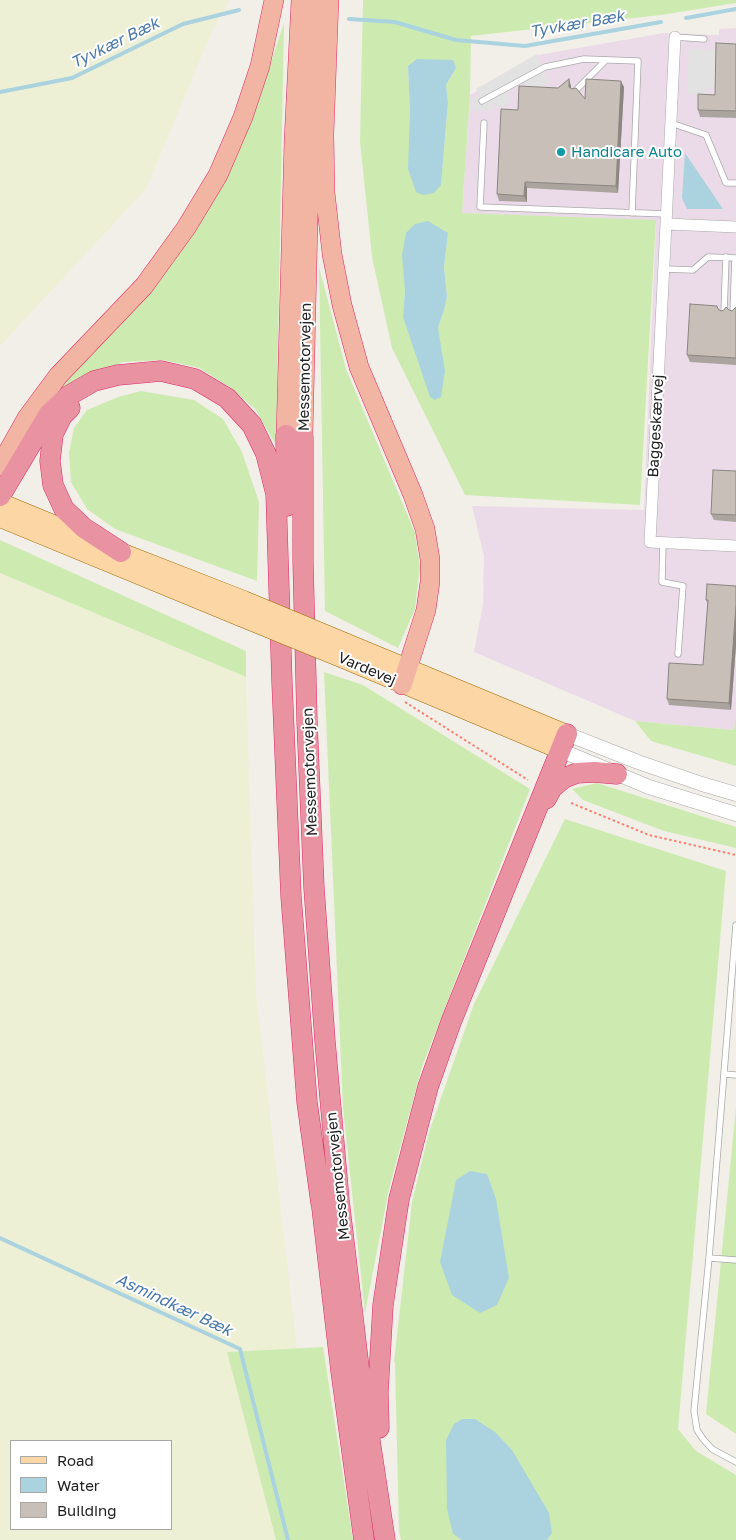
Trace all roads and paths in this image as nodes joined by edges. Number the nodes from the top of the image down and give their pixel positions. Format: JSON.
{"nodes":[{"id":1,"x":274,"y":0,"type":"edge"},
{"id":2,"x":301,"y":0,"type":"edge"},
{"id":3,"x":315,"y":0,"type":"edge"},
{"id":4,"x":329,"y":0,"type":"edge"},
{"id":5,"x":675,"y":37,"type":"joint"},
{"id":6,"x":704,"y":38,"type":"dead end"},
{"id":7,"x":606,"y":60,"type":"junction"},
{"id":8,"x":575,"y":91,"type":"edge"},
{"id":9,"x":482,"y":101,"type":"dead end"},
{"id":10,"x":484,"y":123,"type":"dead end"},
{"id":11,"x":671,"y":123,"type":"junction"},
{"id":12,"x":736,"y":183,"type":"edge"},
{"id":13,"x":632,"y":213,"type":"junction"},
{"id":14,"x":667,"y":219,"type":"junction"},
{"id":15,"x":736,"y":227,"type":"edge"},
{"id":16,"x":726,"y":257,"type":"junction"},
{"id":17,"x":736,"y":258,"type":"edge"},
{"id":18,"x":664,"y":269,"type":"junction"},
{"id":19,"x":724,"y":313,"type":"edge"},
{"id":20,"x":732,"y":313,"type":"edge"},
{"id":21,"x":118,"y":375,"type":"junction"},
{"id":22,"x":295,"y":436,"type":"junction"},
{"id":23,"x":0,"y":466,"type":"edge"},
{"id":24,"x":0,"y":496,"type":"edge"},
{"id":25,"x":0,"y":502,"type":"edge"},
{"id":26,"x":0,"y":518,"type":"edge"},
{"id":27,"x":663,"y":542,"type":"junction"},
{"id":28,"x":736,"y":546,"type":"edge"},
{"id":29,"x":121,"y":552,"type":"junction"},
{"id":30,"x":678,"y":654,"type":"dead end"},
{"id":31,"x":405,"y":685,"type":"junction"},
{"id":32,"x":563,"y":742,"type":"junction"},
{"id":33,"x":618,"y":774,"type":"junction"},
{"id":34,"x":528,"y":780,"type":"dead end"},
{"id":35,"x":736,"y":794,"type":"edge"},
{"id":36,"x":571,"y":803,"type":"dead end"},
{"id":37,"x":736,"y":814,"type":"edge"},
{"id":38,"x":529,"y":830,"type":"junction"},
{"id":39,"x":736,"y":856,"type":"edge"},
{"id":40,"x":736,"y":925,"type":"edge"},
{"id":41,"x":724,"y":1074,"type":"junction"},
{"id":42,"x":736,"y":1075,"type":"edge"},
{"id":43,"x":321,"y":1203,"type":"junction"},
{"id":44,"x":709,"y":1258,"type":"junction"},
{"id":45,"x":736,"y":1260,"type":"edge"},
{"id":46,"x":736,"y":1462,"type":"edge"},
{"id":47,"x":384,"y":1534,"type":"edge"},
{"id":48,"x":364,"y":1540,"type":"edge"}],
"edges":[{"from":1,"to":23,"type":"highway"},
{"from":2,"to":22,"type":"highway","name":"Messemotorvejen"},
{"from":3,"to":22,"type":"highway","name":"Messemotorvejen"},
{"from":4,"to":31,"type":"highway"},
{"from":5,"to":6,"type":"lane"},
{"from":5,"to":11,"type":"street","name":"Baggeskærvej"},
{"from":7,"to":8,"type":"lane"},
{"from":7,"to":9,"type":"lane"},
{"from":7,"to":13,"type":"lane"},
{"from":10,"to":13,"type":"lane"},
{"from":11,"to":12,"type":"lane"},
{"from":11,"to":14,"type":"street","name":"Baggeskærvej"},
{"from":13,"to":14,"type":"lane"},
{"from":14,"to":15,"type":"street"},
{"from":14,"to":18,"type":"street","name":"Baggeskærvej"},
{"from":16,"to":17,"type":"lane"},
{"from":16,"to":18,"type":"lane"},
{"from":16,"to":19,"type":"lane"},
{"from":17,"to":20,"type":"lane"},
{"from":18,"to":27,"type":"street","name":"Baggeskærvej"},
{"from":21,"to":24,"type":"highway"},
{"from":21,"to":29,"type":"highway"},
{"from":21,"to":43,"type":"highway"},
{"from":22,"to":43,"type":"highway","name":"Messemotorvejen"},
{"from":22,"to":47,"type":"highway","name":"Messemotorvejen"},
{"from":25,"to":29,"type":"main road","name":"Vardevej"},
{"from":26,"to":31,"type":"main road","name":"Vardevej","bridge":true},
{"from":27,"to":28,"type":"street"},
{"from":27,"to":30,"type":"lane"},
{"from":29,"to":31,"type":"main road","name":"Vardevej","bridge":true},
{"from":31,"to":32,"type":"main road","name":"Vardevej"},
{"from":31,"to":34,"type":"path"},
{"from":32,"to":33,"type":"street","name":"Vardevej"},
{"from":32,"to":35,"type":"street","name":"Vardevej"},
{"from":32,"to":38,"type":"highway"},
{"from":33,"to":37,"type":"street","name":"Vardevej"},
{"from":33,"to":38,"type":"highway"},
{"from":36,"to":39,"type":"path"},
{"from":38,"to":47,"type":"highway"},
{"from":40,"to":41,"type":"lane"},
{"from":41,"to":42,"type":"lane"},
{"from":41,"to":44,"type":"lane"},
{"from":43,"to":48,"type":"highway","name":"Messemotorvejen"},
{"from":44,"to":45,"type":"lane"},
{"from":44,"to":46,"type":"lane"}]}
